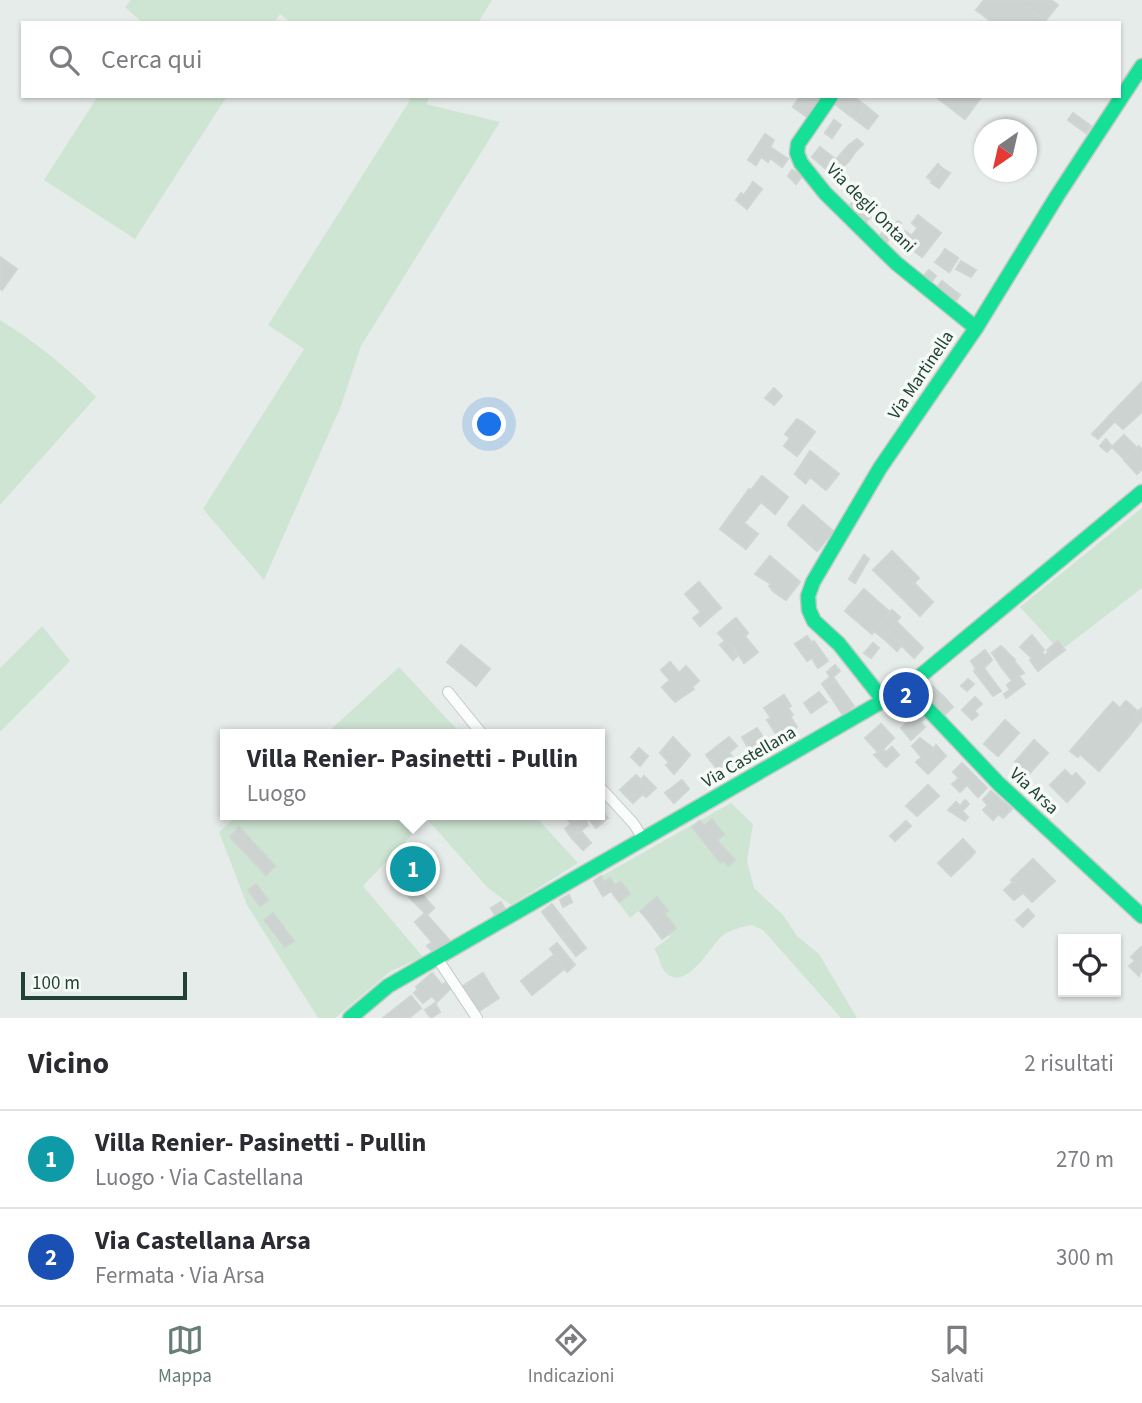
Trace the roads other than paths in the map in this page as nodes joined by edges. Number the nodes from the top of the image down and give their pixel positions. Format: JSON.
{"nodes":[{"id":1,"x":1142,"y":66,"type":"edge"},
{"id":2,"x":830,"y":98,"type":"edge"},
{"id":3,"x":976,"y":328,"type":"junction"},
{"id":4,"x":1142,"y":492,"type":"edge"},
{"id":5,"x":907,"y":687,"type":"junction"},
{"id":6,"x":449,"y":692,"type":"dead end"},
{"id":7,"x":884,"y":702,"type":"junction"},
{"id":8,"x":478,"y":729,"type":"edge"},
{"id":9,"x":605,"y":792,"type":"edge"},
{"id":10,"x":643,"y":839,"type":"junction"},
{"id":11,"x":1142,"y":916,"type":"edge"},
{"id":12,"x":437,"y":958,"type":"junction"},
{"id":13,"x":350,"y":1018,"type":"edge"},
{"id":14,"x":477,"y":1018,"type":"edge"}],
"edges":[{"from":1,"to":3,"type":"street","name":"Via Martinella"},
{"from":2,"to":3,"type":"street","name":"Via degli Ontani"},
{"from":3,"to":7,"type":"street","name":"Via Martinella"},
{"from":4,"to":5,"type":"street","name":"Via Castellana"},
{"from":5,"to":7,"type":"street","name":"Via Castellana"},
{"from":5,"to":11,"type":"street","name":"Via Arsa"},
{"from":6,"to":8,"type":"street"},
{"from":7,"to":10,"type":"street","name":"Via Castellana"},
{"from":9,"to":10,"type":"street"},
{"from":10,"to":12,"type":"street","name":"Via Castellana"},
{"from":12,"to":13,"type":"street","name":"Via Castellana"},
{"from":12,"to":14,"type":"street"}]}
